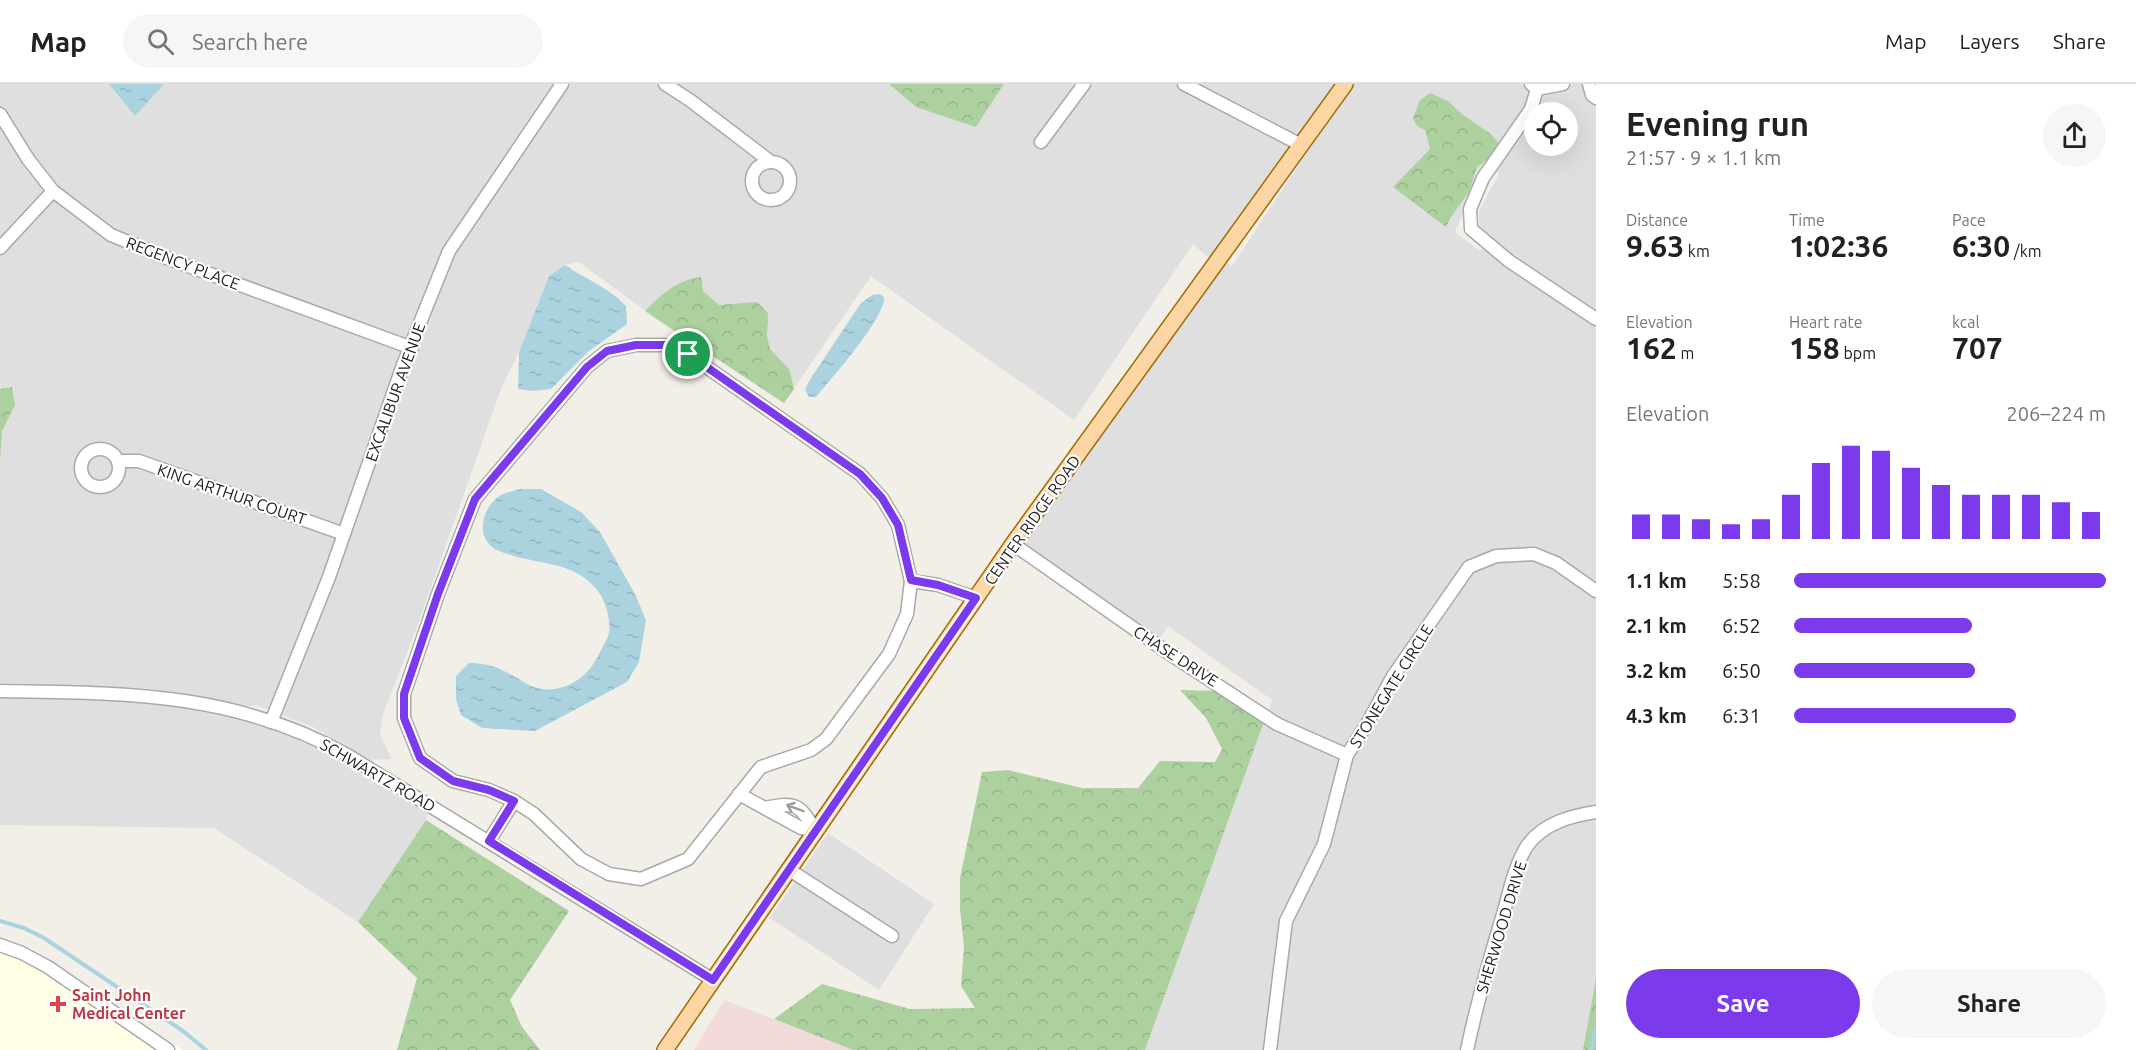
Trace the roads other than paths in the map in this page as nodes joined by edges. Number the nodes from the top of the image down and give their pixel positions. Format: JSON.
{"nodes":[{"id":1,"x":562,"y":84,"type":"edge"},
{"id":2,"x":665,"y":84,"type":"edge"},
{"id":3,"x":1084,"y":84,"type":"edge"},
{"id":4,"x":1184,"y":84,"type":"edge"},
{"id":5,"x":1345,"y":84,"type":"edge"},
{"id":6,"x":1563,"y":84,"type":"edge"},
{"id":7,"x":1589,"y":84,"type":"edge"},
{"id":8,"x":1534,"y":86,"type":"edge"},
{"id":9,"x":1596,"y":98,"type":"edge"},
{"id":10,"x":0,"y":114,"type":"edge"},
{"id":11,"x":1041,"y":142,"type":"dead end"},
{"id":12,"x":1301,"y":145,"type":"junction"},
{"id":13,"x":771,"y":162,"type":"dead end"},
{"id":14,"x":53,"y":191,"type":"junction"},
{"id":15,"x":0,"y":248,"type":"edge"},
{"id":16,"x":1596,"y":319,"type":"edge"},
{"id":17,"x":412,"y":348,"type":"junction"},
{"id":18,"x":118,"y":461,"type":"dead end"},
{"id":19,"x":344,"y":534,"type":"junction"},
{"id":20,"x":1013,"y":544,"type":"junction"},
{"id":21,"x":911,"y":580,"type":"junction"},
{"id":22,"x":1596,"y":591,"type":"edge"},
{"id":23,"x":976,"y":598,"type":"junction"},
{"id":24,"x":0,"y":692,"type":"edge"},
{"id":25,"x":271,"y":722,"type":"junction"},
{"id":26,"x":1347,"y":755,"type":"junction"},
{"id":27,"x":739,"y":794,"type":"junction"},
{"id":28,"x":514,"y":801,"type":"junction"},
{"id":29,"x":1596,"y":812,"type":"edge"},
{"id":30,"x":815,"y":830,"type":"junction"},
{"id":31,"x":489,"y":841,"type":"junction"},
{"id":32,"x":788,"y":869,"type":"junction"},
{"id":33,"x":892,"y":936,"type":"dead end"},
{"id":34,"x":0,"y":945,"type":"edge"},
{"id":35,"x":713,"y":980,"type":"junction"},
{"id":36,"x":168,"y":1050,"type":"edge"},
{"id":37,"x":665,"y":1050,"type":"edge"},
{"id":38,"x":1270,"y":1050,"type":"edge"},
{"id":39,"x":1467,"y":1050,"type":"edge"}],
"edges":[{"from":1,"to":17,"type":"street","name":"EXCALIBUR AVENUE"},
{"from":2,"to":13,"type":"street"},
{"from":3,"to":11,"type":"street"},
{"from":4,"to":12,"type":"street"},
{"from":5,"to":12,"type":"main road","name":"CENTER RIDGE ROAD"},
{"from":6,"to":8,"type":"street"},
{"from":7,"to":9,"type":"street"},
{"from":8,"to":16,"type":"street"},
{"from":10,"to":14,"type":"street","name":"REGENCY PLACE"},
{"from":12,"to":20,"type":"main road","name":"CENTER RIDGE ROAD"},
{"from":14,"to":15,"type":"street"},
{"from":14,"to":17,"type":"street","name":"REGENCY PLACE"},
{"from":17,"to":19,"type":"street","name":"EXCALIBUR AVENUE"},
{"from":18,"to":19,"type":"street","name":"KING ARTHUR COURT"},
{"from":19,"to":25,"type":"street","name":"EXCALIBUR AVENUE"},
{"from":20,"to":23,"type":"main road","name":"CENTER RIDGE ROAD"},
{"from":20,"to":26,"type":"street","name":"CHASE DRIVE"},
{"from":21,"to":23,"type":"street"},
{"from":21,"to":27,"type":"street"},
{"from":21,"to":28,"type":"street"},
{"from":22,"to":26,"type":"street","name":"STONEGATE CIRCLE"},
{"from":23,"to":30,"type":"main road","name":"CENTER RIDGE ROAD"},
{"from":24,"to":25,"type":"street","name":"SCHWARTZ ROAD"},
{"from":25,"to":31,"type":"street","name":"SCHWARTZ ROAD"},
{"from":26,"to":38,"type":"street","name":"STONEGATE CIRCLE"},
{"from":27,"to":28,"type":"street"},
{"from":27,"to":30,"type":"street"},
{"from":28,"to":31,"type":"street"},
{"from":29,"to":39,"type":"street","name":"SHERWOOD DRIVE"},
{"from":30,"to":32,"type":"main road","name":"CENTER RIDGE ROAD"},
{"from":31,"to":35,"type":"street","name":"SCHWARTZ ROAD"},
{"from":32,"to":33,"type":"street"},
{"from":32,"to":35,"type":"main road","name":"CENTER RIDGE ROAD"},
{"from":34,"to":36,"type":"street"},
{"from":35,"to":37,"type":"main road","name":"CENTER RIDGE ROAD"}]}
